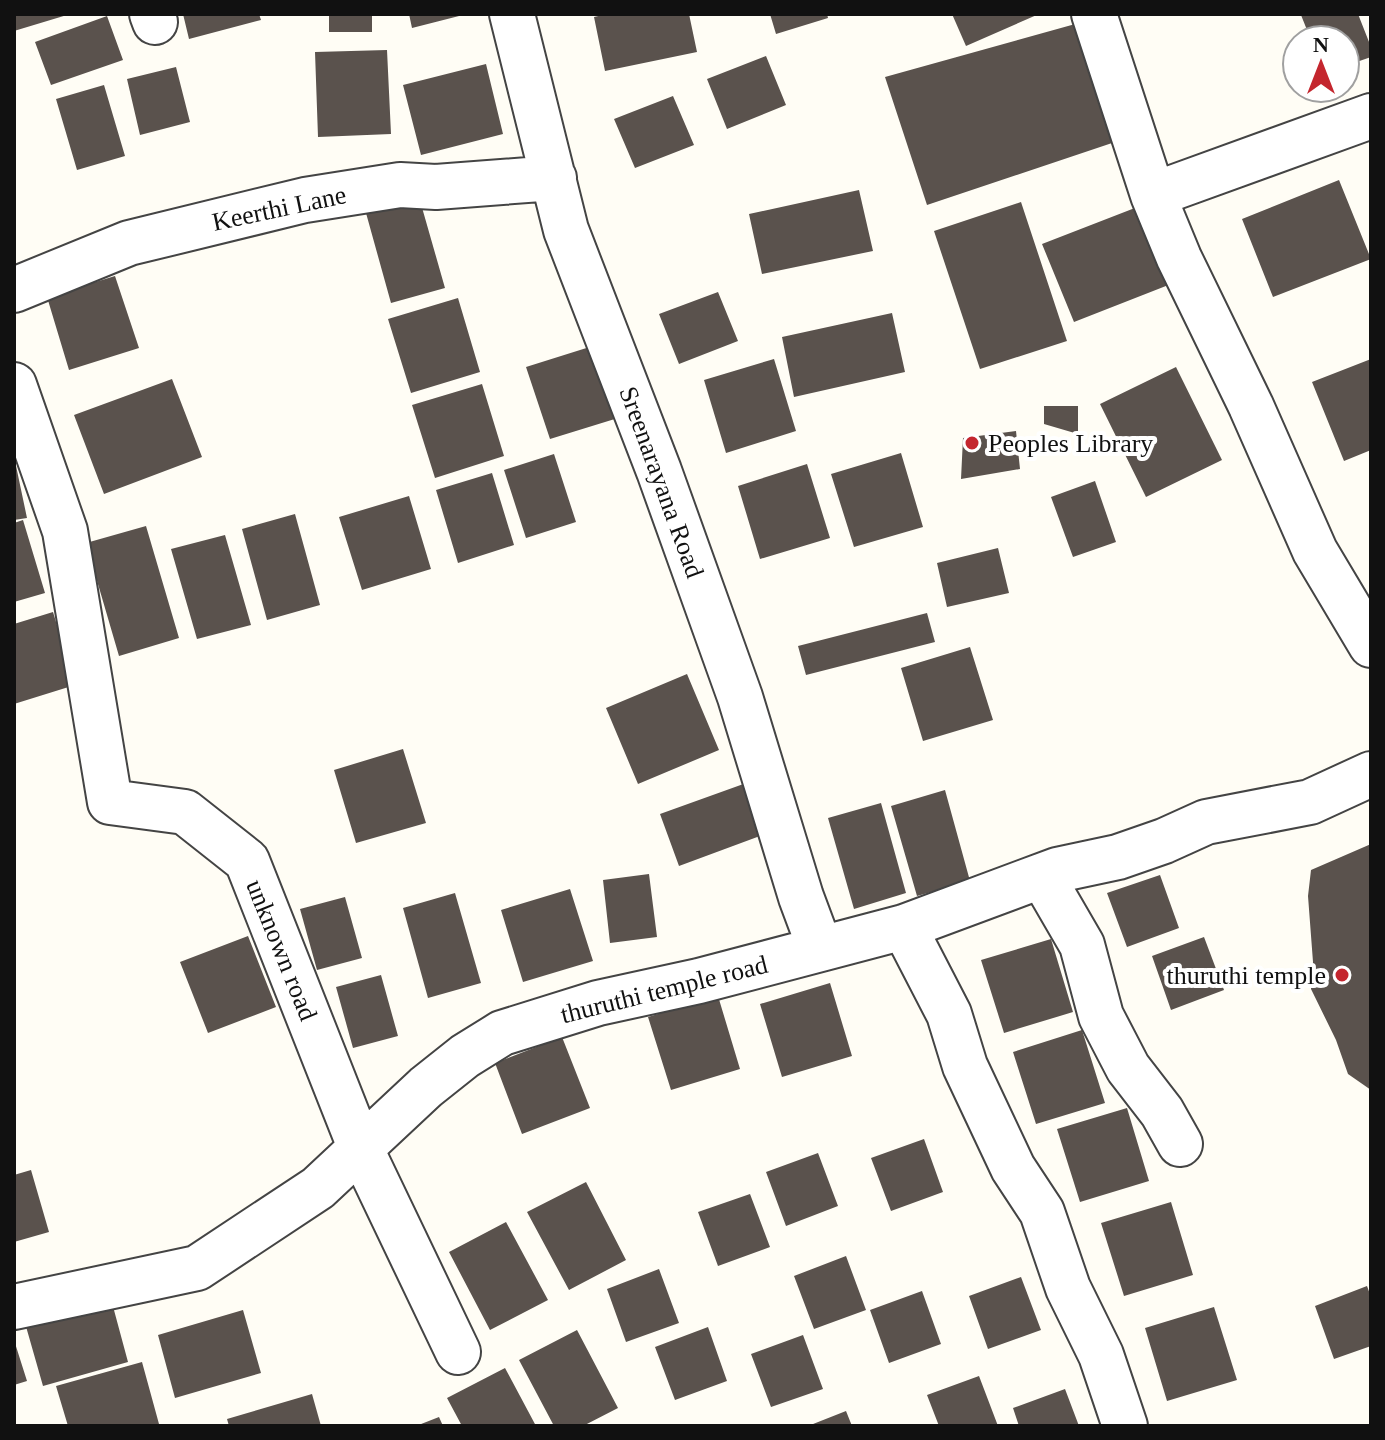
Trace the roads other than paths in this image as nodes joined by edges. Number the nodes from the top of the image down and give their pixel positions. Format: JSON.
{"nodes":[{"id":1,"x":512,"y":14,"type":"edge"},
{"id":2,"x":1094,"y":14,"type":"edge"},
{"id":3,"x":1371,"y":116,"type":"edge"},
{"id":4,"x":554,"y":178,"type":"junction"},
{"id":5,"x":1153,"y":195,"type":"junction"},
{"id":6,"x":14,"y":290,"type":"edge"},
{"id":7,"x":14,"y":385,"type":"edge"},
{"id":8,"x":1371,"y":645,"type":"edge"},
{"id":9,"x":1371,"y":774,"type":"edge"},
{"id":10,"x":1042,"y":876,"type":"junction"},
{"id":11,"x":904,"y":927,"type":"junction"},
{"id":12,"x":820,"y":948,"type":"junction"},
{"id":13,"x":1180,"y":1144,"type":"dead end"},
{"id":14,"x":360,"y":1147,"type":"junction"},
{"id":15,"x":14,"y":1307,"type":"edge"},
{"id":16,"x":458,"y":1352,"type":"dead end"},
{"id":17,"x":1125,"y":1426,"type":"edge"}],
"edges":[{"from":1,"to":4,"type":"street","name":"Sreenarayana Road"},
{"from":2,"to":5,"type":"street"},
{"from":3,"to":5,"type":"street"},
{"from":4,"to":6,"type":"street","name":"Keerthi Lane"},
{"from":4,"to":12,"type":"street","name":"Sreenarayana Road"},
{"from":5,"to":8,"type":"street"},
{"from":7,"to":14,"type":"street","name":"unknown road"},
{"from":9,"to":10,"type":"street","name":"thuruthi temple road"},
{"from":10,"to":11,"type":"street","name":"thuruthi temple road"},
{"from":10,"to":13,"type":"street"},
{"from":11,"to":12,"type":"street","name":"thuruthi temple road"},
{"from":11,"to":17,"type":"street"},
{"from":12,"to":14,"type":"street","name":"thuruthi temple road"},
{"from":14,"to":15,"type":"street","name":"thuruthi temple road"},
{"from":14,"to":16,"type":"street","name":"unknown road"}]}
